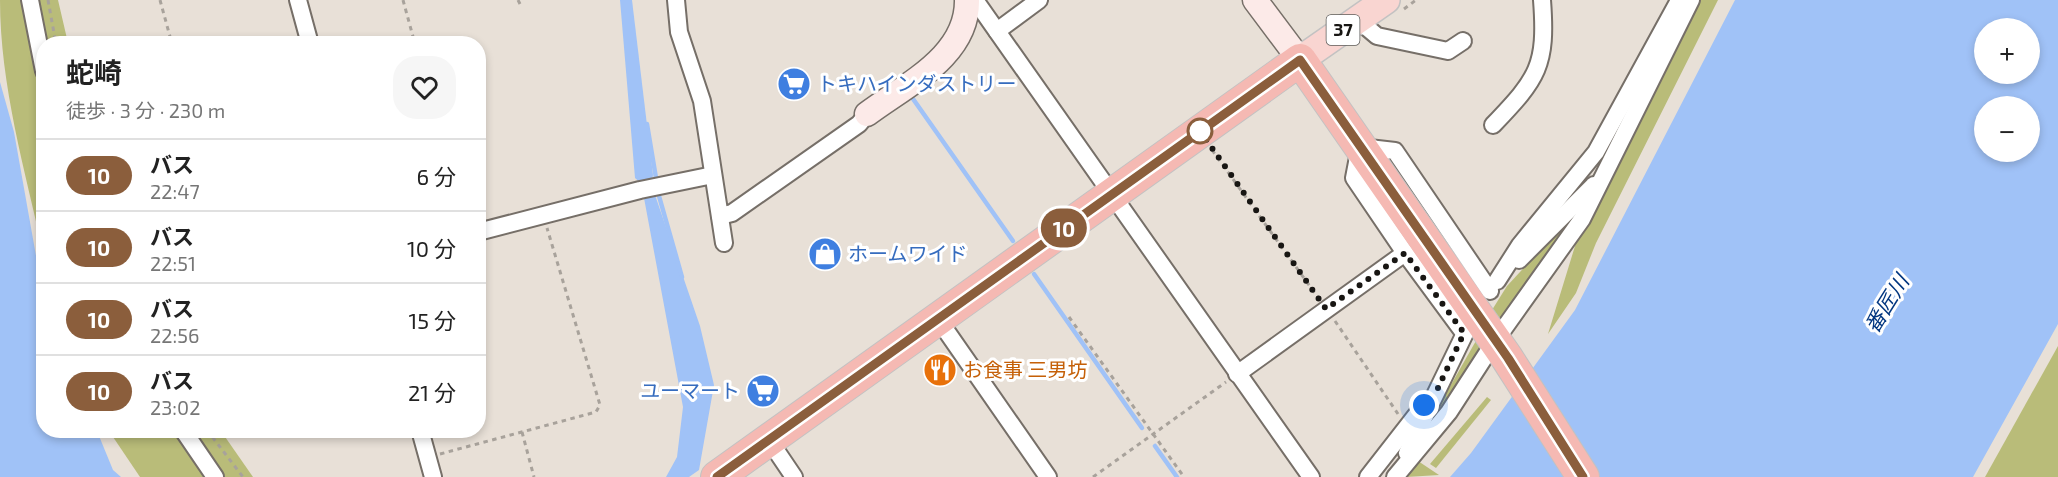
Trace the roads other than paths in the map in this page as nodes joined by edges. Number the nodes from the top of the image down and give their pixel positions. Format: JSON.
{"nodes":[{"id":1,"x":30,"y":0,"type":"edge"},
{"id":2,"x":298,"y":0,"type":"edge"},
{"id":3,"x":676,"y":0,"type":"edge"},
{"id":4,"x":967,"y":0,"type":"edge"},
{"id":5,"x":975,"y":0,"type":"edge"},
{"id":6,"x":1039,"y":0,"type":"edge"},
{"id":7,"x":1255,"y":0,"type":"edge"},
{"id":8,"x":1386,"y":0,"type":"edge"},
{"id":9,"x":1542,"y":0,"type":"edge"},
{"id":10,"x":1679,"y":0,"type":"edge"},
{"id":11,"x":1691,"y":0,"type":"edge"},
{"id":12,"x":1358,"y":20,"type":"junction"},
{"id":13,"x":997,"y":31,"type":"junction"},
{"id":14,"x":37,"y":36,"type":"edge"},
{"id":15,"x":308,"y":36,"type":"edge"},
{"id":16,"x":1463,"y":41,"type":"dead end"},
{"id":17,"x":1300,"y":60,"type":"junction"},
{"id":18,"x":867,"y":114,"type":"joint"},
{"id":19,"x":1493,"y":125,"type":"dead end"},
{"id":20,"x":1360,"y":147,"type":"junction"},
{"id":21,"x":1605,"y":174,"type":"junction"},
{"id":22,"x":713,"y":175,"type":"junction"},
{"id":23,"x":1111,"y":195,"type":"junction"},
{"id":24,"x":720,"y":216,"type":"junction"},
{"id":25,"x":486,"y":230,"type":"edge"},
{"id":26,"x":724,"y":243,"type":"dead end"},
{"id":27,"x":1405,"y":253,"type":"junction"},
{"id":28,"x":1490,"y":291,"type":"junction"},
{"id":29,"x":938,"y":319,"type":"junction"},
{"id":30,"x":1484,"y":340,"type":"junction"},
{"id":31,"x":1238,"y":374,"type":"junction"},
{"id":32,"x":1438,"y":388,"type":"junction"},
{"id":33,"x":188,"y":438,"type":"edge"},
{"id":34,"x":422,"y":438,"type":"edge"},
{"id":35,"x":769,"y":440,"type":"junction"},
{"id":36,"x":215,"y":477,"type":"edge"},
{"id":37,"x":433,"y":477,"type":"edge"},
{"id":38,"x":717,"y":477,"type":"edge"},
{"id":39,"x":794,"y":477,"type":"edge"},
{"id":40,"x":1048,"y":477,"type":"edge"},
{"id":41,"x":1311,"y":477,"type":"edge"},
{"id":42,"x":1368,"y":477,"type":"edge"},
{"id":43,"x":1396,"y":477,"type":"edge"},
{"id":44,"x":1583,"y":477,"type":"edge"}],
"edges":[{"from":1,"to":14,"type":"street"},
{"from":2,"to":15,"type":"street"},
{"from":3,"to":22,"type":"street"},
{"from":4,"to":18,"type":"street"},
{"from":5,"to":13,"type":"street"},
{"from":6,"to":13,"type":"street"},
{"from":7,"to":17,"type":"street"},
{"from":8,"to":12,"type":"main road","number":"37"},
{"from":9,"to":19,"type":"street"},
{"from":10,"to":28,"type":"street"},
{"from":11,"to":21,"type":"street"},
{"from":12,"to":16,"type":"street"},
{"from":12,"to":17,"type":"main road","number":"37"},
{"from":13,"to":23,"type":"street"},
{"from":17,"to":20,"type":"highway"},
{"from":17,"to":23,"type":"highway"},
{"from":18,"to":24,"type":"street"},
{"from":20,"to":27,"type":"street"},
{"from":20,"to":28,"type":"street"},
{"from":20,"to":30,"type":"highway"},
{"from":21,"to":28,"type":"street"},
{"from":21,"to":30,"type":"street"},
{"from":22,"to":24,"type":"street"},
{"from":22,"to":25,"type":"street"},
{"from":23,"to":29,"type":"highway"},
{"from":23,"to":31,"type":"street"},
{"from":24,"to":26,"type":"street"},
{"from":27,"to":30,"type":"street"},
{"from":27,"to":31,"type":"street"},
{"from":29,"to":35,"type":"highway"},
{"from":29,"to":40,"type":"street"},
{"from":30,"to":32,"type":"street"},
{"from":30,"to":43,"type":"street"},
{"from":30,"to":44,"type":"highway"},
{"from":31,"to":41,"type":"street"},
{"from":32,"to":42,"type":"street"},
{"from":32,"to":43,"type":"street"},
{"from":33,"to":36,"type":"street"},
{"from":34,"to":37,"type":"street"},
{"from":35,"to":38,"type":"highway"},
{"from":35,"to":39,"type":"street"}]}
